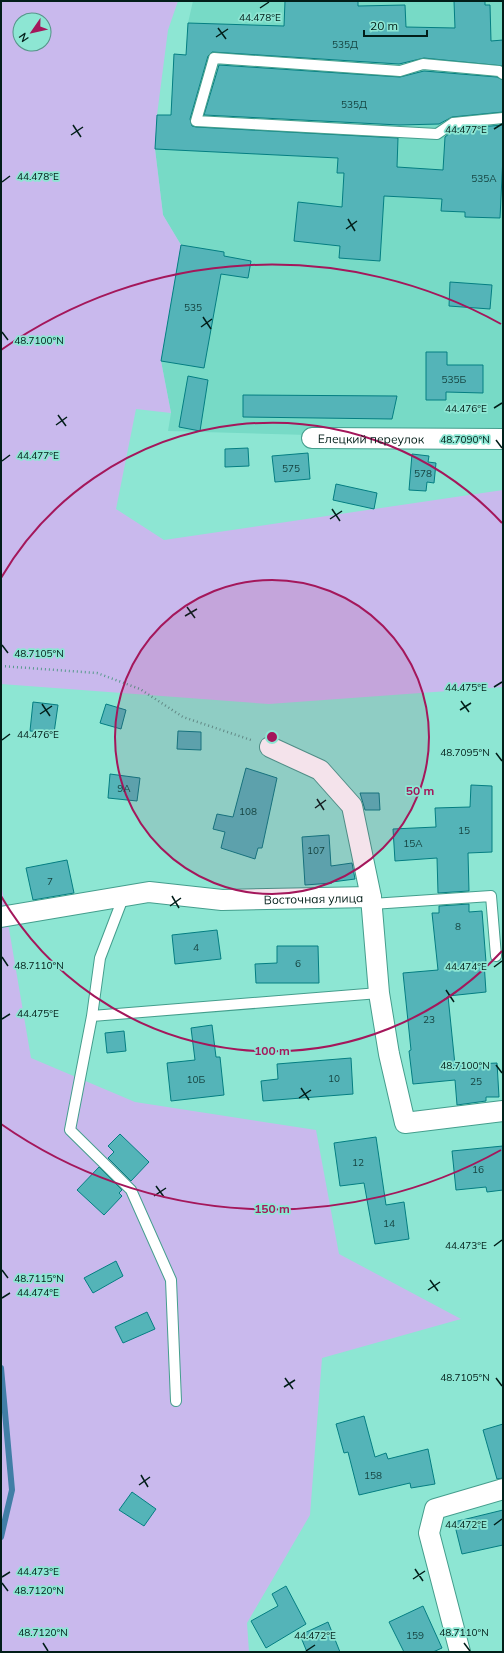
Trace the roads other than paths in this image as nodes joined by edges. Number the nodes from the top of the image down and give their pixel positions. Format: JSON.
{"nodes":[{"id":1,"x":503,"y":74,"type":"edge"},
{"id":2,"x":503,"y":118,"type":"edge"},
{"id":3,"x":312,"y":438,"type":"dead end"},
{"id":4,"x":503,"y":439,"type":"edge"},
{"id":5,"x":270,"y":747,"type":"road end"},
{"id":6,"x":122,"y":898,"type":"junction"},
{"id":7,"x":371,"y":900,"type":"junction"},
{"id":8,"x":1,"y":917,"type":"edge"},
{"id":9,"x":496,"y":956,"type":"dead end"},
{"id":10,"x":379,"y":994,"type":"junction"},
{"id":11,"x":92,"y":1016,"type":"junction"},
{"id":12,"x":503,"y":1110,"type":"edge"},
{"id":13,"x":176,"y":1401,"type":"dead end"},
{"id":14,"x":503,"y":1488,"type":"edge"},
{"id":15,"x":456,"y":1649,"type":"edge"}],
"edges":[{"from":1,"to":2,"type":"lane"},
{"from":3,"to":4,"type":"street","name":"Елецкий переулок"},
{"from":5,"to":7,"type":"street"},
{"from":6,"to":7,"type":"street","name":"Восточная улица"},
{"from":6,"to":8,"type":"street","name":"Восточная улица"},
{"from":6,"to":11,"type":"lane"},
{"from":7,"to":9,"type":"lane"},
{"from":7,"to":10,"type":"street","name":"Восточная улица"},
{"from":10,"to":11,"type":"lane"},
{"from":10,"to":12,"type":"street","name":"Восточная улица"},
{"from":11,"to":13,"type":"lane"},
{"from":14,"to":15,"type":"street"}]}
